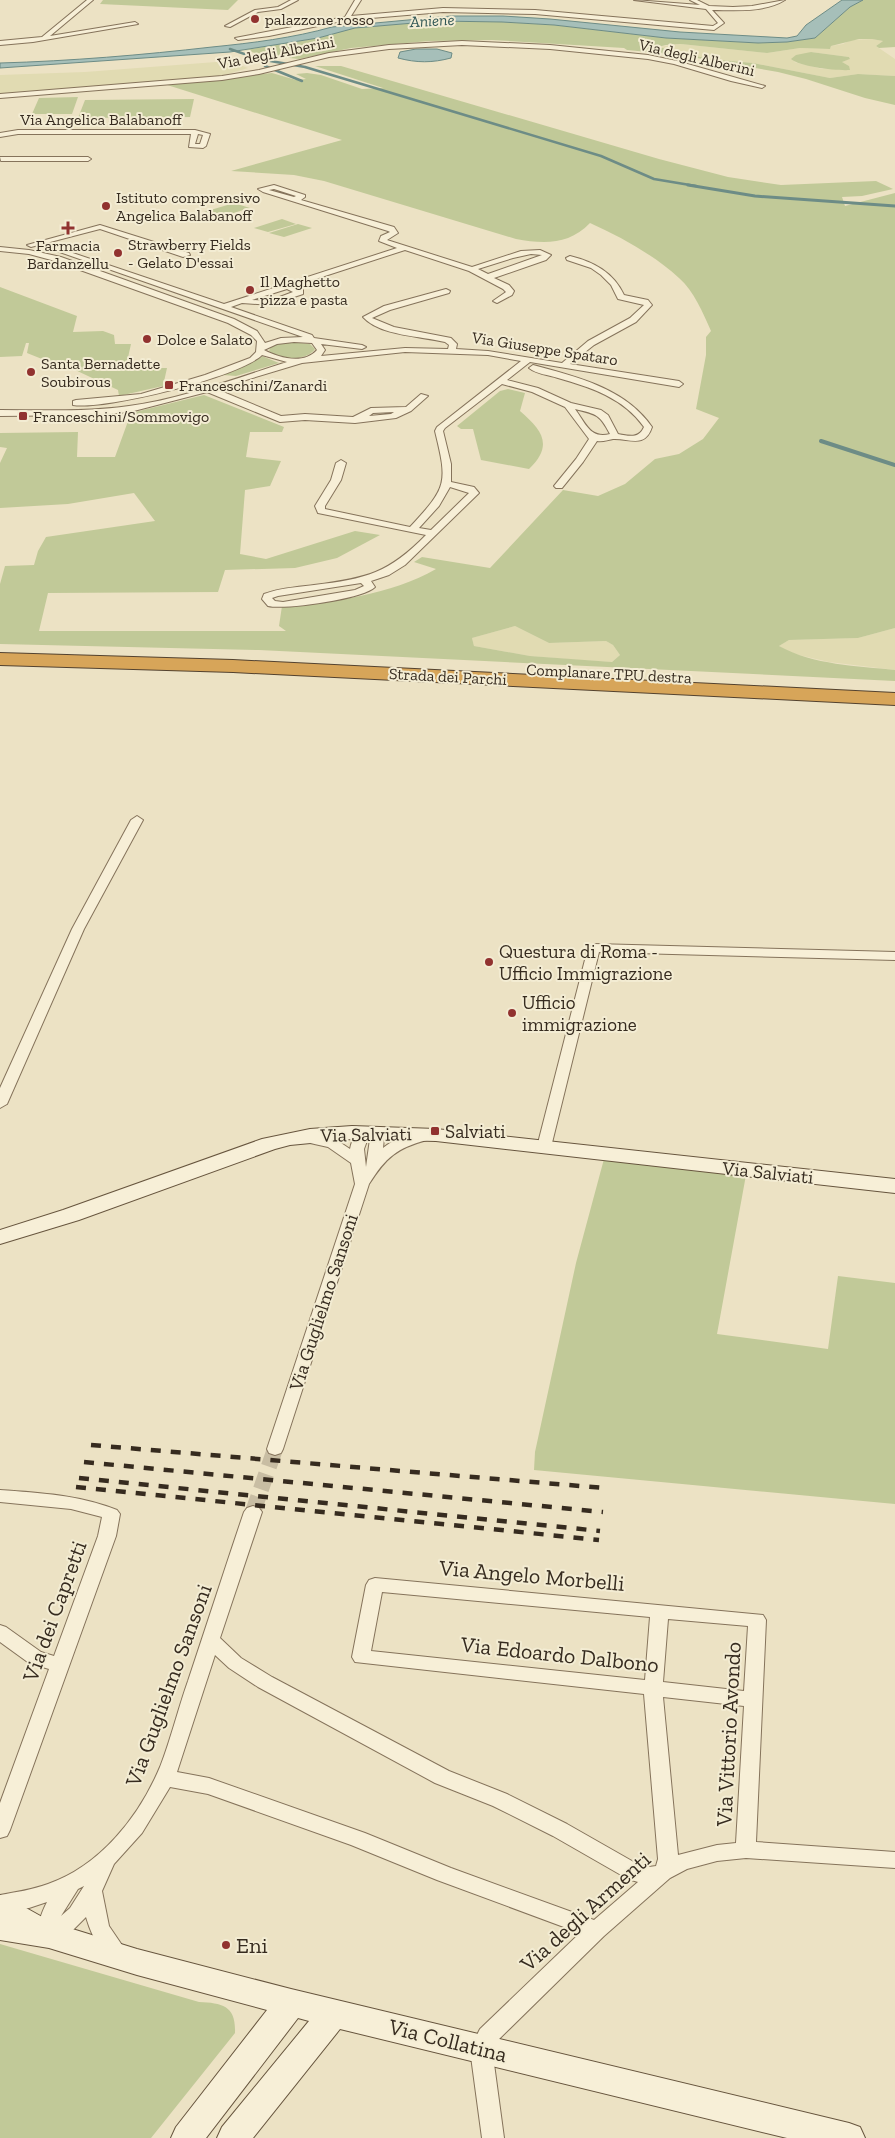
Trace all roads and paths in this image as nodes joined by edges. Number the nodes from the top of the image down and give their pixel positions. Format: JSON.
{"nodes":[{"id":1,"x":90,"y":0,"type":"edge"},
{"id":2,"x":295,"y":0,"type":"edge"},
{"id":3,"x":358,"y":0,"type":"edge"},
{"id":4,"x":635,"y":0,"type":"edge"},
{"id":5,"x":693,"y":0,"type":"edge"},
{"id":6,"x":782,"y":0,"type":"edge"},
{"id":7,"x":706,"y":6,"type":"junction"},
{"id":8,"x":560,"y":7,"type":"dead end"},
{"id":9,"x":638,"y":8,"type":"dead end"},
{"id":10,"x":562,"y":14,"type":"junction"},
{"id":11,"x":642,"y":16,"type":"dead end"},
{"id":12,"x":347,"y":18,"type":"junction"},
{"id":13,"x":636,"y":21,"type":"junction"},
{"id":14,"x":134,"y":24,"type":"dead end"},
{"id":15,"x":228,"y":26,"type":"dead end"},
{"id":16,"x":44,"y":37,"type":"junction"},
{"id":17,"x":238,"y":38,"type":"dead end"},
{"id":18,"x":0,"y":43,"type":"edge"},
{"id":19,"x":762,"y":86,"type":"dead end"},
{"id":20,"x":0,"y":96,"type":"edge"},
{"id":21,"x":194,"y":132,"type":"dead end"},
{"id":22,"x":0,"y":135,"type":"edge"},
{"id":23,"x":1,"y":156,"type":"edge"},
{"id":24,"x":85,"y":159,"type":"dead end"},
{"id":25,"x":296,"y":200,"type":"junction"},
{"id":26,"x":0,"y":242,"type":"edge"},
{"id":27,"x":31,"y":245,"type":"junction"},
{"id":28,"x":404,"y":248,"type":"junction"},
{"id":29,"x":0,"y":249,"type":"edge"},
{"id":30,"x":74,"y":254,"type":"junction"},
{"id":31,"x":186,"y":255,"type":"dead end"},
{"id":32,"x":516,"y":255,"type":"junction"},
{"id":33,"x":570,"y":258,"type":"dead end"},
{"id":34,"x":58,"y":259,"type":"junction"},
{"id":35,"x":497,"y":261,"type":"junction"},
{"id":36,"x":535,"y":261,"type":"junction"},
{"id":37,"x":517,"y":268,"type":"junction"},
{"id":38,"x":472,"y":269,"type":"junction"},
{"id":39,"x":488,"y":277,"type":"junction"},
{"id":40,"x":159,"y":284,"type":"junction"},
{"id":41,"x":287,"y":286,"type":"junction"},
{"id":42,"x":143,"y":289,"type":"junction"},
{"id":43,"x":446,"y":292,"type":"dead end"},
{"id":44,"x":242,"y":301,"type":"junction"},
{"id":45,"x":497,"y":301,"type":"dead end"},
{"id":46,"x":223,"y":307,"type":"junction"},
{"id":47,"x":314,"y":341,"type":"junction"},
{"id":48,"x":260,"y":349,"type":"junction"},
{"id":49,"x":405,"y":350,"type":"junction"},
{"id":50,"x":452,"y":350,"type":"junction"},
{"id":51,"x":303,"y":360,"type":"junction"},
{"id":52,"x":531,"y":364,"type":"junction"},
{"id":53,"x":564,"y":365,"type":"junction"},
{"id":54,"x":208,"y":377,"type":"junction"},
{"id":55,"x":500,"y":381,"type":"junction"},
{"id":56,"x":224,"y":384,"type":"junction"},
{"id":57,"x":679,"y":384,"type":"dead end"},
{"id":58,"x":207,"y":389,"type":"junction"},
{"id":59,"x":424,"y":396,"type":"dead end"},
{"id":60,"x":0,"y":404,"type":"edge"},
{"id":61,"x":568,"y":405,"type":"junction"},
{"id":62,"x":44,"y":409,"type":"junction"},
{"id":63,"x":0,"y":413,"type":"edge"},
{"id":64,"x":615,"y":436,"type":"junction"},
{"id":65,"x":594,"y":438,"type":"junction"},
{"id":66,"x":341,"y":463,"type":"dead end"},
{"id":67,"x":448,"y":484,"type":"junction"},
{"id":68,"x":559,"y":486,"type":"dead end"},
{"id":69,"x":412,"y":530,"type":"junction"},
{"id":70,"x":433,"y":533,"type":"junction"},
{"id":71,"x":362,"y":580,"type":"junction"},
{"id":72,"x":0,"y":650,"type":"edge"},
{"id":73,"x":0,"y":659,"type":"edge"},
{"id":74,"x":441,"y":665,"type":"junction"},
{"id":75,"x":233,"y":666,"type":"junction"},
{"id":76,"x":0,"y":673,"type":"edge"},
{"id":77,"x":468,"y":677,"type":"junction"},
{"id":78,"x":645,"y":687,"type":"junction"},
{"id":79,"x":895,"y":687,"type":"edge"},
{"id":80,"x":895,"y":709,"type":"edge"},
{"id":81,"x":137,"y":820,"type":"dead end"},
{"id":82,"x":895,"y":956,"type":"edge"},
{"id":83,"x":0,"y":1104,"type":"edge"},
{"id":84,"x":367,"y":1131,"type":"junction"},
{"id":85,"x":436,"y":1134,"type":"junction"},
{"id":86,"x":298,"y":1137,"type":"junction"},
{"id":87,"x":544,"y":1147,"type":"junction"},
{"id":88,"x":358,"y":1160,"type":"junction"},
{"id":89,"x":373,"y":1166,"type":"junction"},
{"id":90,"x":362,"y":1184,"type":"junction"},
{"id":91,"x":895,"y":1186,"type":"edge"},
{"id":92,"x":0,"y":1237,"type":"edge"},
{"id":93,"x":275,"y":1449,"type":"tunnel mouth"},
{"id":94,"x":0,"y":1496,"type":"edge"},
{"id":95,"x":253,"y":1512,"type":"tunnel mouth"},
{"id":96,"x":660,"y":1611,"type":"junction"},
{"id":97,"x":757,"y":1620,"type":"joint"},
{"id":98,"x":0,"y":1632,"type":"edge"},
{"id":99,"x":211,"y":1640,"type":"junction"},
{"id":100,"x":361,"y":1657,"type":"joint"},
{"id":101,"x":60,"y":1665,"type":"junction"},
{"id":102,"x":653,"y":1688,"type":"junction"},
{"id":103,"x":754,"y":1700,"type":"junction"},
{"id":104,"x":165,"y":1778,"type":"junction"},
{"id":105,"x":0,"y":1830,"type":"edge"},
{"id":106,"x":746,"y":1850,"type":"junction"},
{"id":107,"x":895,"y":1860,"type":"edge"},
{"id":108,"x":105,"y":1861,"type":"junction"},
{"id":109,"x":663,"y":1872,"type":"junction"},
{"id":110,"x":71,"y":1885,"type":"junction"},
{"id":111,"x":92,"y":1892,"type":"junction"},
{"id":112,"x":0,"y":1904,"type":"edge"},
{"id":113,"x":0,"y":1908,"type":"edge"},
{"id":114,"x":0,"y":1926,"type":"edge"},
{"id":115,"x":597,"y":1930,"type":"junction"},
{"id":116,"x":49,"y":1935,"type":"junction"},
{"id":117,"x":122,"y":1958,"type":"junction"},
{"id":118,"x":291,"y":2004,"type":"junction"},
{"id":119,"x":334,"y":2013,"type":"junction"},
{"id":120,"x":481,"y":2049,"type":"junction"},
{"id":121,"x":187,"y":2138,"type":"edge"},
{"id":122,"x":233,"y":2138,"type":"edge"},
{"id":123,"x":493,"y":2138,"type":"edge"},
{"id":124,"x":849,"y":2138,"type":"edge"}],
"edges":[{"from":1,"to":16,"type":"street"},
{"from":2,"to":15,"type":"street"},
{"from":3,"to":12,"type":"street"},
{"from":4,"to":7,"type":"street"},
{"from":4,"to":9,"type":"street"},
{"from":5,"to":7,"type":"street"},
{"from":6,"to":7,"type":"street"},
{"from":7,"to":13,"type":"street"},
{"from":8,"to":10,"type":"street"},
{"from":10,"to":12,"type":"street"},
{"from":10,"to":13,"type":"street"},
{"from":11,"to":13,"type":"street"},
{"from":12,"to":17,"type":"street"},
{"from":14,"to":16,"type":"street"},
{"from":16,"to":18,"type":"street"},
{"from":19,"to":20,"type":"street","name":"Via degli Alberini"},
{"from":21,"to":22,"type":"street","name":"Via Angelica Balabanoff"},
{"from":23,"to":24,"type":"street"},
{"from":25,"to":25,"type":"street"},
{"from":25,"to":28,"type":"street"},
{"from":26,"to":27,"type":"street"},
{"from":27,"to":30,"type":"street"},
{"from":27,"to":31,"type":"street"},
{"from":28,"to":38,"type":"street"},
{"from":28,"to":41,"type":"street"},
{"from":29,"to":34,"type":"street"},
{"from":30,"to":34,"type":"street"},
{"from":30,"to":40,"type":"street"},
{"from":32,"to":35,"type":"street"},
{"from":32,"to":36,"type":"street"},
{"from":32,"to":36,"type":"street"},
{"from":33,"to":53,"type":"street"},
{"from":34,"to":42,"type":"street"},
{"from":35,"to":37,"type":"street"},
{"from":35,"to":38,"type":"street"},
{"from":36,"to":37,"type":"street"},
{"from":37,"to":39,"type":"street"},
{"from":38,"to":39,"type":"street"},
{"from":39,"to":45,"type":"street"},
{"from":40,"to":42,"type":"street"},
{"from":40,"to":46,"type":"street"},
{"from":41,"to":44,"type":"street"},
{"from":41,"to":44,"type":"street"},
{"from":42,"to":48,"type":"street"},
{"from":43,"to":50,"type":"street"},
{"from":44,"to":46,"type":"street"},
{"from":46,"to":47,"type":"street"},
{"from":47,"to":48,"type":"street","name":"Via Giuseppe Spataro"},
{"from":47,"to":49,"type":"street","name":"Via Giuseppe Spataro"},
{"from":47,"to":51,"type":"street"},
{"from":48,"to":51,"type":"street"},
{"from":48,"to":54,"type":"street","name":"Via Giuseppe Spataro"},
{"from":49,"to":50,"type":"street","name":"Via Giuseppe Spataro"},
{"from":49,"to":51,"type":"street","name":"Via Giuseppe Spataro"},
{"from":50,"to":52,"type":"street","name":"Via Giuseppe Spataro"},
{"from":51,"to":56,"type":"street"},
{"from":52,"to":53,"type":"street","name":"Via Giuseppe Spataro"},
{"from":52,"to":55,"type":"street"},
{"from":52,"to":64,"type":"street"},
{"from":53,"to":57,"type":"street","name":"Via Giuseppe Spataro"},
{"from":54,"to":56,"type":"street"},
{"from":54,"to":62,"type":"street","name":"Via Giuseppe Spataro"},
{"from":55,"to":61,"type":"street"},
{"from":55,"to":67,"type":"street"},
{"from":56,"to":58,"type":"street"},
{"from":58,"to":59,"type":"street"},
{"from":58,"to":62,"type":"street"},
{"from":60,"to":62,"type":"street"},
{"from":61,"to":64,"type":"street"},
{"from":61,"to":65,"type":"street"},
{"from":62,"to":63,"type":"street"},
{"from":64,"to":65,"type":"street"},
{"from":65,"to":68,"type":"street"},
{"from":66,"to":69,"type":"street"},
{"from":67,"to":69,"type":"street"},
{"from":67,"to":70,"type":"street"},
{"from":69,"to":70,"type":"street"},
{"from":70,"to":71,"type":"street"},
{"from":71,"to":71,"type":"street"},
{"from":72,"to":74,"type":"highway"},
{"from":73,"to":75,"type":"highway","name":"Strada dei Parchi"},
{"from":74,"to":75,"type":"highway"},
{"from":74,"to":77,"type":"highway"},
{"from":75,"to":77,"type":"highway","name":"Strada dei Parchi"},
{"from":76,"to":77,"type":"highway","name":"Strada dei Parchi"},
{"from":77,"to":78,"type":"highway","name":"Strada dei Parchi"},
{"from":78,"to":79,"type":"highway","name":"Complanare TPU destra"},
{"from":78,"to":80,"type":"highway","name":"Strada dei Parchi"},
{"from":81,"to":83,"type":"street"},
{"from":82,"to":87,"type":"street"},
{"from":84,"to":85,"type":"street","name":"Via Salviati"},
{"from":84,"to":86,"type":"street","name":"Via Salviati"},
{"from":84,"to":88,"type":"street"},
{"from":84,"to":89,"type":"street"},
{"from":85,"to":87,"type":"street","name":"Via Salviati"},
{"from":85,"to":89,"type":"street"},
{"from":86,"to":88,"type":"street"},
{"from":86,"to":92,"type":"street","name":"Via Salviati"},
{"from":87,"to":91,"type":"street","name":"Via Salviati"},
{"from":88,"to":90,"type":"street"},
{"from":89,"to":90,"type":"street"},
{"from":90,"to":93,"type":"street","name":"Via Guglielmo Sansoni"},
{"from":94,"to":101,"type":"street","name":"Via dei Capretti"},
{"from":95,"to":99,"type":"street","name":"Via Guglielmo Sansoni"},
{"from":96,"to":97,"type":"street","name":"Via Angelo Morbelli"},
{"from":96,"to":100,"type":"street","name":"Via Angelo Morbelli"},
{"from":96,"to":102,"type":"street"},
{"from":97,"to":103,"type":"street","name":"Via Vittorio Avondo"},
{"from":98,"to":101,"type":"street"},
{"from":99,"to":104,"type":"street","name":"Via Guglielmo Sansoni"},
{"from":99,"to":109,"type":"street"},
{"from":100,"to":102,"type":"street","name":"Via Edoardo Dalbono"},
{"from":101,"to":105,"type":"street","name":"Via dei Capretti"},
{"from":102,"to":103,"type":"street","name":"Via Edoardo Dalbono"},
{"from":102,"to":109,"type":"street"},
{"from":103,"to":106,"type":"street","name":"Via Vittorio Avondo"},
{"from":104,"to":108,"type":"street","name":"Via Guglielmo Sansoni"},
{"from":104,"to":115,"type":"street"},
{"from":106,"to":107,"type":"street","name":"Via degli Armenti"},
{"from":106,"to":109,"type":"street","name":"Via degli Armenti"},
{"from":108,"to":110,"type":"street"},
{"from":108,"to":111,"type":"street"},
{"from":109,"to":115,"type":"street","name":"Via degli Armenti"},
{"from":110,"to":112,"type":"street"},
{"from":110,"to":116,"type":"street"},
{"from":111,"to":116,"type":"street"},
{"from":111,"to":117,"type":"street"},
{"from":113,"to":116,"type":"street","name":"Via Collatina"},
{"from":114,"to":116,"type":"street","name":"Via Collatina"},
{"from":115,"to":120,"type":"street","name":"Via degli Armenti"},
{"from":116,"to":117,"type":"street","name":"Via Collatina"},
{"from":117,"to":118,"type":"street","name":"Via Collatina"},
{"from":118,"to":119,"type":"street","name":"Via Collatina"},
{"from":118,"to":121,"type":"street"},
{"from":119,"to":120,"type":"street","name":"Via Collatina"},
{"from":119,"to":122,"type":"street"},
{"from":120,"to":123,"type":"street"},
{"from":120,"to":124,"type":"street","name":"Via Collatina"}]}
